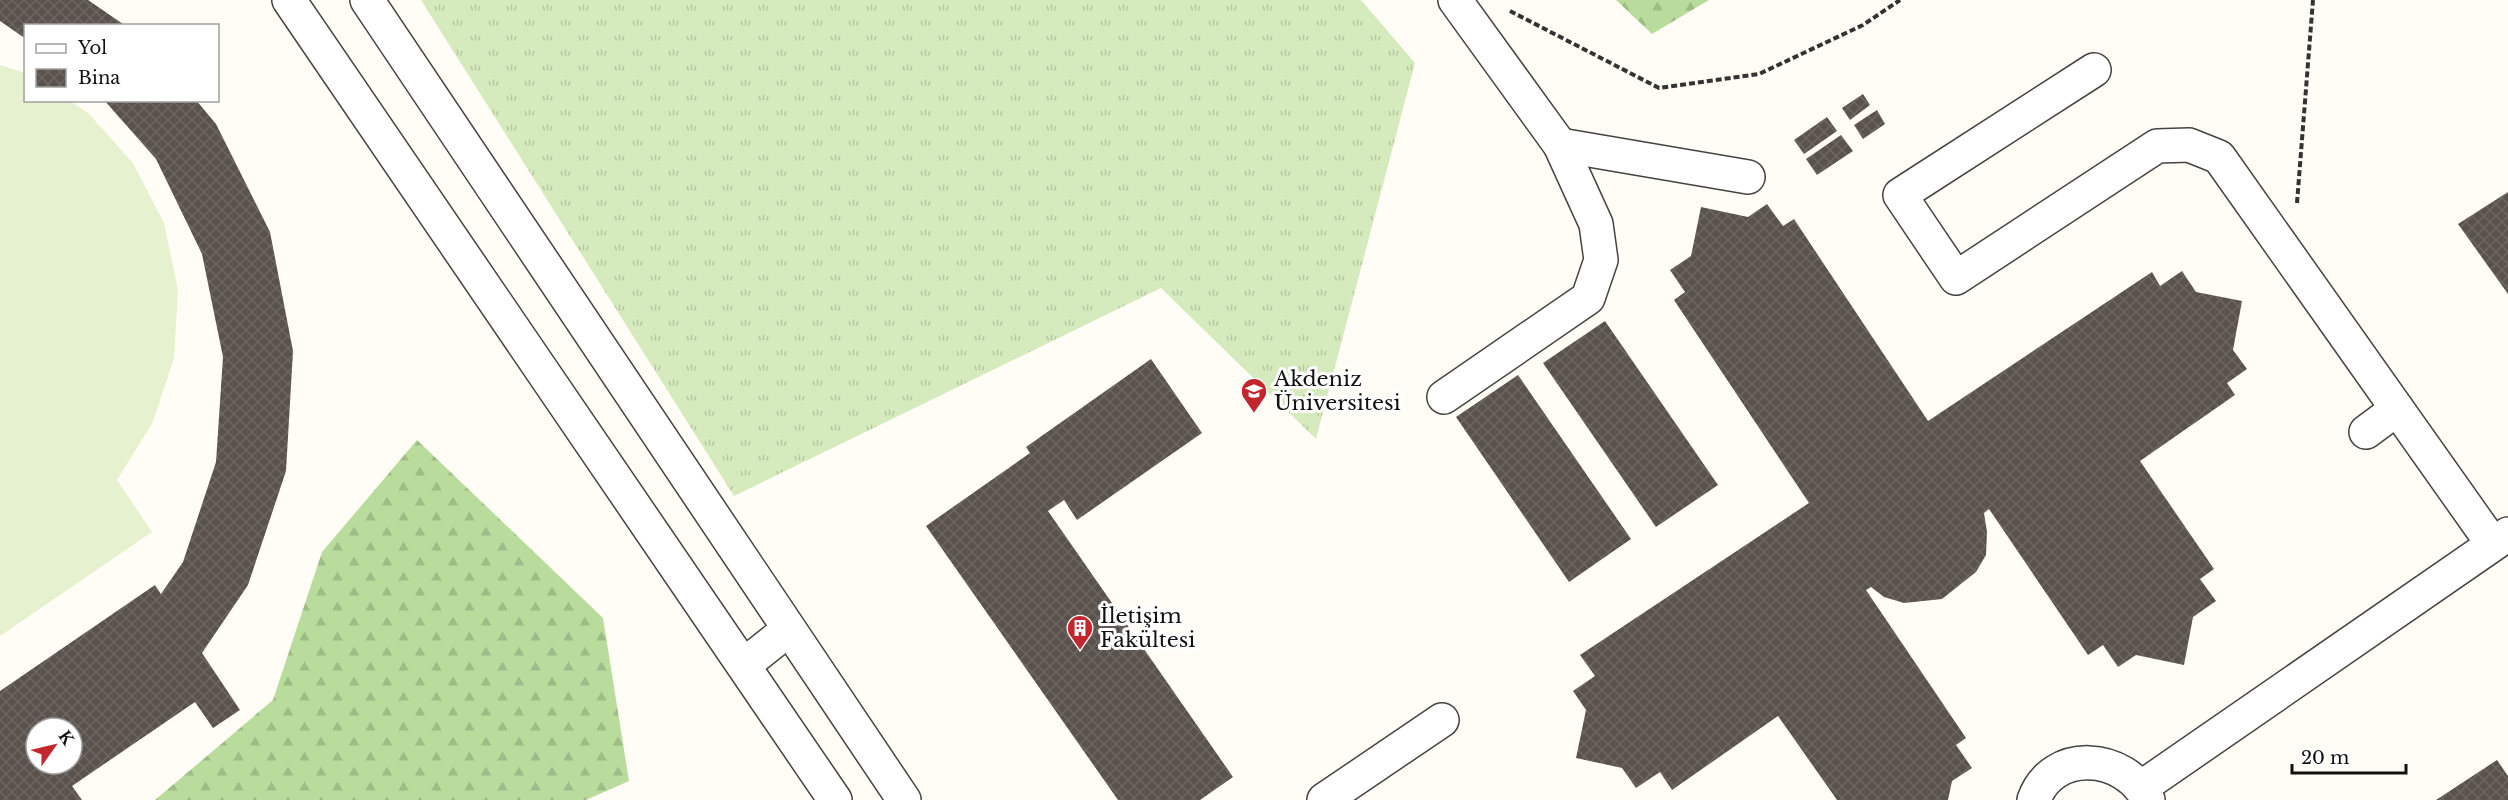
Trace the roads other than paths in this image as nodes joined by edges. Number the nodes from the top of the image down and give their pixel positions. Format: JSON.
{"nodes":[{"id":1,"x":289,"y":0,"type":"edge"},
{"id":2,"x":367,"y":0,"type":"edge"},
{"id":3,"x":1455,"y":0,"type":"edge"},
{"id":4,"x":2094,"y":70,"type":"dead end"},
{"id":5,"x":1560,"y":145,"type":"junction"},
{"id":6,"x":1748,"y":177,"type":"dead end"},
{"id":7,"x":1444,"y":397,"type":"dead end"},
{"id":8,"x":2397,"y":409,"type":"junction"},
{"id":9,"x":2366,"y":432,"type":"dead end"},
{"id":10,"x":2500,"y":538,"type":"edge"},
{"id":11,"x":788,"y":630,"type":"junction"},
{"id":12,"x":744,"y":665,"type":"junction"},
{"id":13,"x":1442,"y":720,"type":"dead end"},
{"id":14,"x":2145,"y":794,"type":"edge"},
{"id":15,"x":835,"y":800,"type":"edge"},
{"id":16,"x":904,"y":800,"type":"edge"},
{"id":17,"x":1324,"y":800,"type":"edge"},
{"id":18,"x":2034,"y":800,"type":"edge"}],
"edges":[{"from":1,"to":12,"type":"street"},
{"from":2,"to":11,"type":"street"},
{"from":3,"to":5,"type":"street"},
{"from":4,"to":8,"type":"street"},
{"from":5,"to":6,"type":"street"},
{"from":5,"to":7,"type":"street"},
{"from":8,"to":9,"type":"street"},
{"from":8,"to":10,"type":"street"},
{"from":10,"to":14,"type":"street"},
{"from":11,"to":12,"type":"street"},
{"from":11,"to":16,"type":"street"},
{"from":12,"to":15,"type":"street"},
{"from":13,"to":17,"type":"street"},
{"from":14,"to":18,"type":"street"}]}
